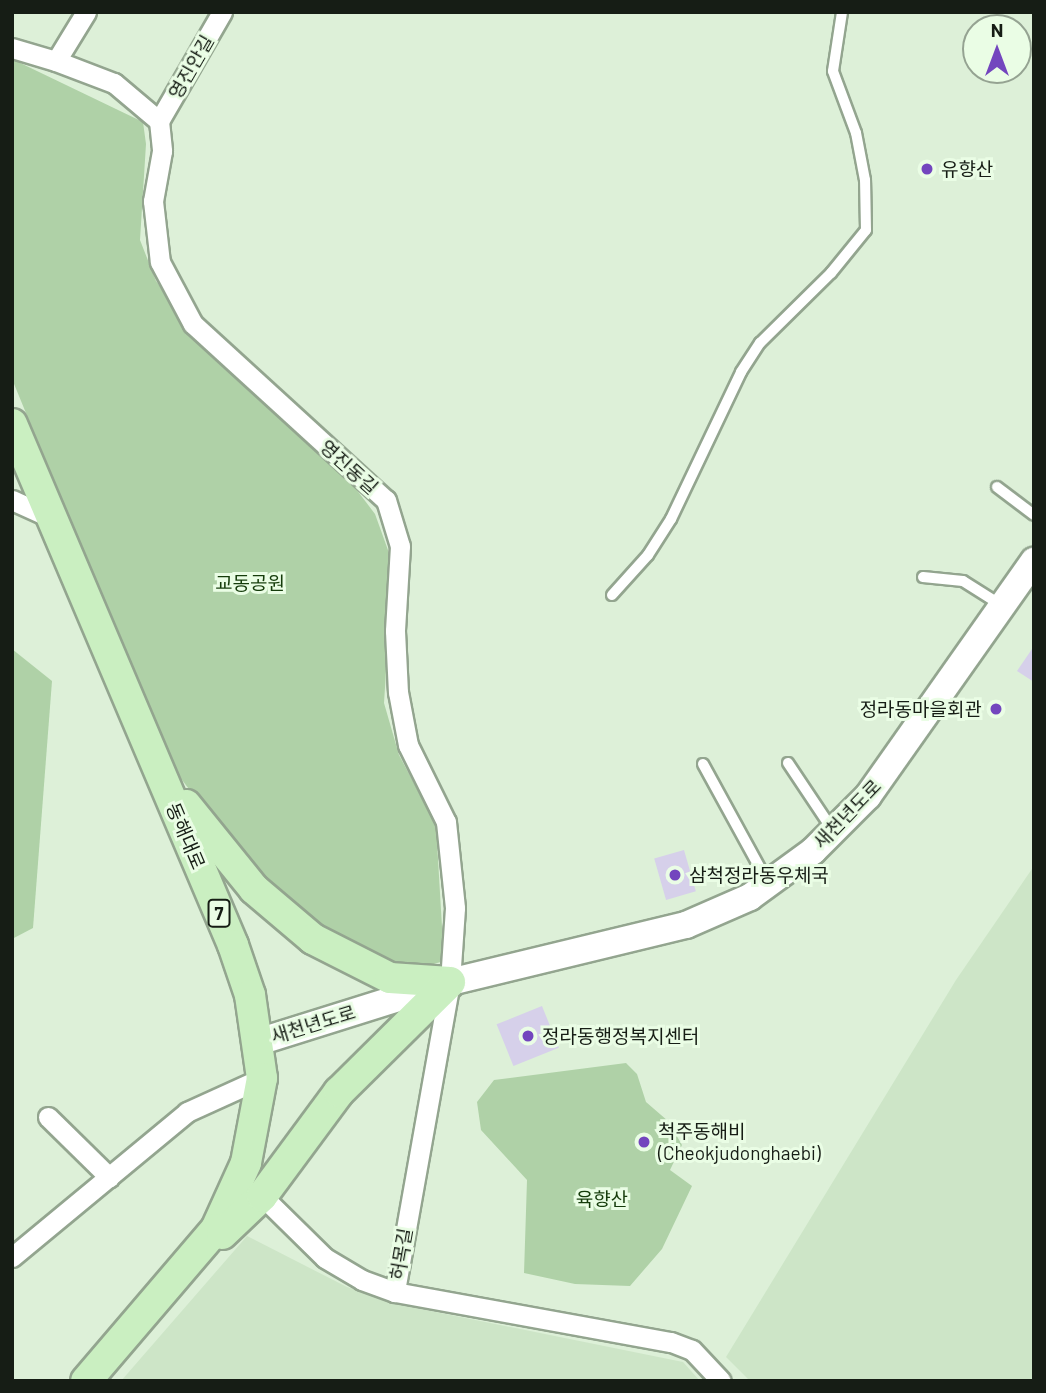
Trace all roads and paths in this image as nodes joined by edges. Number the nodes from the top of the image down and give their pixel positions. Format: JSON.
{"nodes":[{"id":1,"x":86,"y":12,"type":"edge"},
{"id":2,"x":222,"y":12,"type":"edge"},
{"id":3,"x":842,"y":12,"type":"edge"},
{"id":4,"x":12,"y":48,"type":"edge"},
{"id":5,"x":57,"y":61,"type":"junction"},
{"id":6,"x":159,"y":121,"type":"junction"},
{"id":7,"x":12,"y":424,"type":"edge"},
{"id":8,"x":997,"y":487,"type":"dead end"},
{"id":9,"x":12,"y":500,"type":"edge"},
{"id":10,"x":1034,"y":515,"type":"edge"},
{"id":11,"x":57,"y":520,"type":"junction"},
{"id":12,"x":1034,"y":561,"type":"edge"},
{"id":13,"x":923,"y":576,"type":"dead end"},
{"id":14,"x":612,"y":595,"type":"dead end"},
{"id":15,"x":1001,"y":605,"type":"junction"},
{"id":16,"x":154,"y":762,"type":"junction"},
{"id":17,"x":788,"y":763,"type":"dead end"},
{"id":18,"x":703,"y":764,"type":"dead end"},
{"id":19,"x":834,"y":832,"type":"junction"},
{"id":20,"x":769,"y":885,"type":"junction"},
{"id":21,"x":450,"y":982,"type":"junction"},
{"id":22,"x":258,"y":1042,"type":"junction"},
{"id":23,"x":262,"y":1078,"type":"junction"},
{"id":24,"x":48,"y":1116,"type":"dead end"},
{"id":25,"x":109,"y":1177,"type":"junction"},
{"id":26,"x":262,"y":1196,"type":"junction"},
{"id":27,"x":198,"y":1255,"type":"junction"},
{"id":28,"x":12,"y":1257,"type":"edge"},
{"id":29,"x":395,"y":1292,"type":"junction"},
{"id":30,"x":86,"y":1381,"type":"edge"},
{"id":31,"x":721,"y":1381,"type":"edge"}],
"edges":[{"from":1,"to":5,"type":"street"},
{"from":2,"to":6,"type":"street","name":"영진안길"},
{"from":3,"to":14,"type":"lane"},
{"from":4,"to":5,"type":"street"},
{"from":5,"to":6,"type":"street"},
{"from":6,"to":21,"type":"street","name":"영진동길"},
{"from":7,"to":11,"type":"main road","name":"동해대로","number":"7"},
{"from":8,"to":10,"type":"lane"},
{"from":9,"to":11,"type":"street"},
{"from":11,"to":16,"type":"main road","name":"동해대로","number":"7"},
{"from":12,"to":15,"type":"street","name":"새천년도로"},
{"from":13,"to":15,"type":"lane"},
{"from":15,"to":19,"type":"street","name":"새천년도로"},
{"from":16,"to":21,"type":"main road"},
{"from":16,"to":22,"type":"main road","name":"동해대로","number":"7"},
{"from":17,"to":19,"type":"lane"},
{"from":18,"to":20,"type":"lane"},
{"from":19,"to":20,"type":"street","name":"새천년도로"},
{"from":20,"to":21,"type":"street","name":"새천년도로"},
{"from":21,"to":22,"type":"street","name":"새천년도로"},
{"from":21,"to":26,"type":"main road"},
{"from":21,"to":29,"type":"street","name":"허목길"},
{"from":22,"to":23,"type":"main road","name":"동해대로","number":"7"},
{"from":23,"to":25,"type":"street"},
{"from":23,"to":27,"type":"main road","name":"동해대로","number":"7"},
{"from":24,"to":25,"type":"street"},
{"from":25,"to":28,"type":"street"},
{"from":26,"to":27,"type":"main road"},
{"from":26,"to":29,"type":"street"},
{"from":27,"to":30,"type":"main road","name":"동해대로","number":"7"},
{"from":29,"to":31,"type":"street","name":"허목길"}]}
